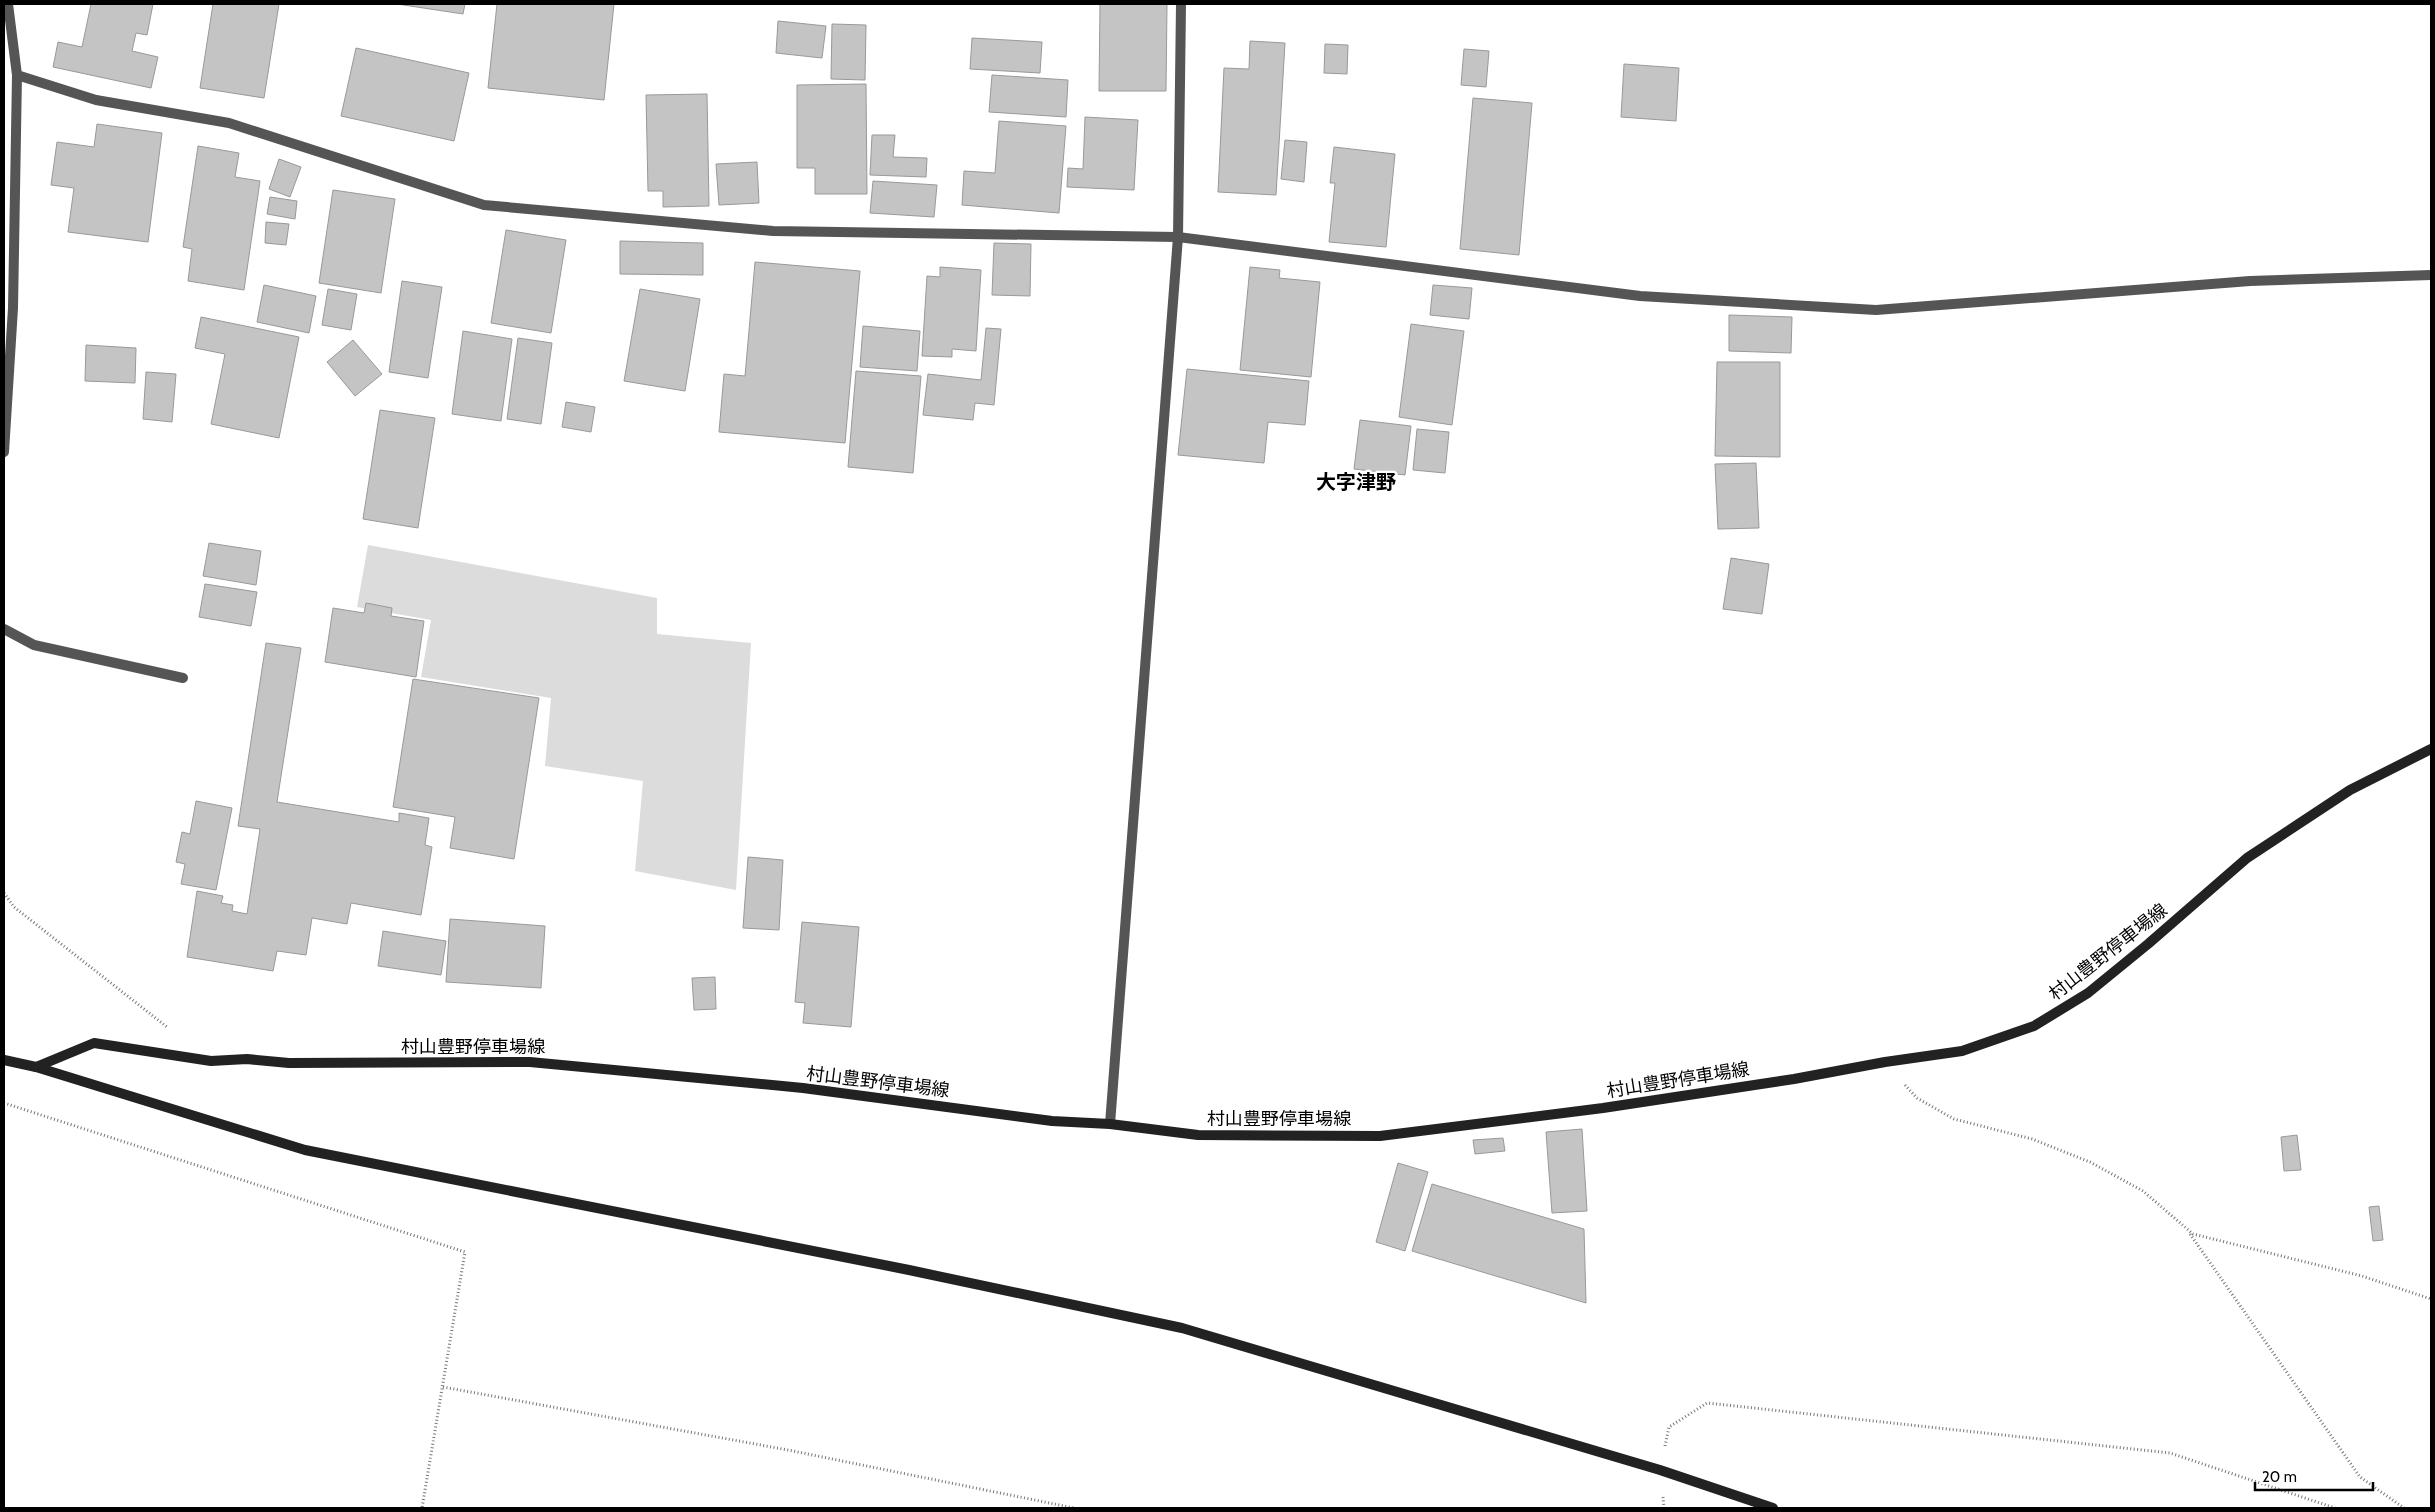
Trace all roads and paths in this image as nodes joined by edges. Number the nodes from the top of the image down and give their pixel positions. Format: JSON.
{"nodes":[{"id":1,"x":8,"y":4,"type":"edge"},
{"id":2,"x":1180,"y":4,"type":"edge"},
{"id":3,"x":17,"y":75,"type":"junction"},
{"id":4,"x":1178,"y":237,"type":"junction"},
{"id":5,"x":2431,"y":275,"type":"edge"},
{"id":6,"x":4,"y":452,"type":"edge"},
{"id":7,"x":4,"y":629,"type":"edge"},
{"id":8,"x":183,"y":678,"type":"dead end"},
{"id":9,"x":2431,"y":749,"type":"edge"},
{"id":10,"x":4,"y":893,"type":"edge"},
{"id":11,"x":172,"y":1030,"type":"dead end"},
{"id":12,"x":4,"y":1060,"type":"edge"},
{"id":13,"x":1885,"y":1062,"type":"junction"},
{"id":14,"x":36,"y":1067,"type":"junction"},
{"id":15,"x":4,"y":1103,"type":"edge"},
{"id":16,"x":1110,"y":1124,"type":"junction"},
{"id":17,"x":2185,"y":1227,"type":"junction"},
{"id":18,"x":2431,"y":1299,"type":"edge"},
{"id":19,"x":442,"y":1387,"type":"junction"},
{"id":20,"x":1660,"y":1470,"type":"junction"},
{"id":21,"x":422,"y":1508,"type":"edge"},
{"id":22,"x":1074,"y":1508,"type":"edge"},
{"id":23,"x":1773,"y":1508,"type":"edge"},
{"id":24,"x":2335,"y":1508,"type":"edge"},
{"id":25,"x":2404,"y":1508,"type":"edge"}],
"edges":[{"from":1,"to":3,"type":"street"},
{"from":2,"to":4,"type":"street"},
{"from":3,"to":4,"type":"street"},
{"from":3,"to":6,"type":"street"},
{"from":4,"to":5,"type":"street"},
{"from":4,"to":16,"type":"street"},
{"from":7,"to":8,"type":"street"},
{"from":9,"to":13,"type":"main road","name":"村山豊野停車場線"},
{"from":10,"to":11,"type":"path"},
{"from":12,"to":14,"type":"main road"},
{"from":13,"to":16,"type":"main road","name":"村山豊野停車場線"},
{"from":13,"to":17,"type":"path"},
{"from":14,"to":16,"type":"main road","name":"村山豊野停車場線"},
{"from":14,"to":20,"type":"main road"},
{"from":15,"to":19,"type":"path"},
{"from":17,"to":18,"type":"path"},
{"from":17,"to":25,"type":"path"},
{"from":19,"to":21,"type":"path"},
{"from":19,"to":22,"type":"path"},
{"from":20,"to":23,"type":"main road"},
{"from":20,"to":24,"type":"path"}]}
